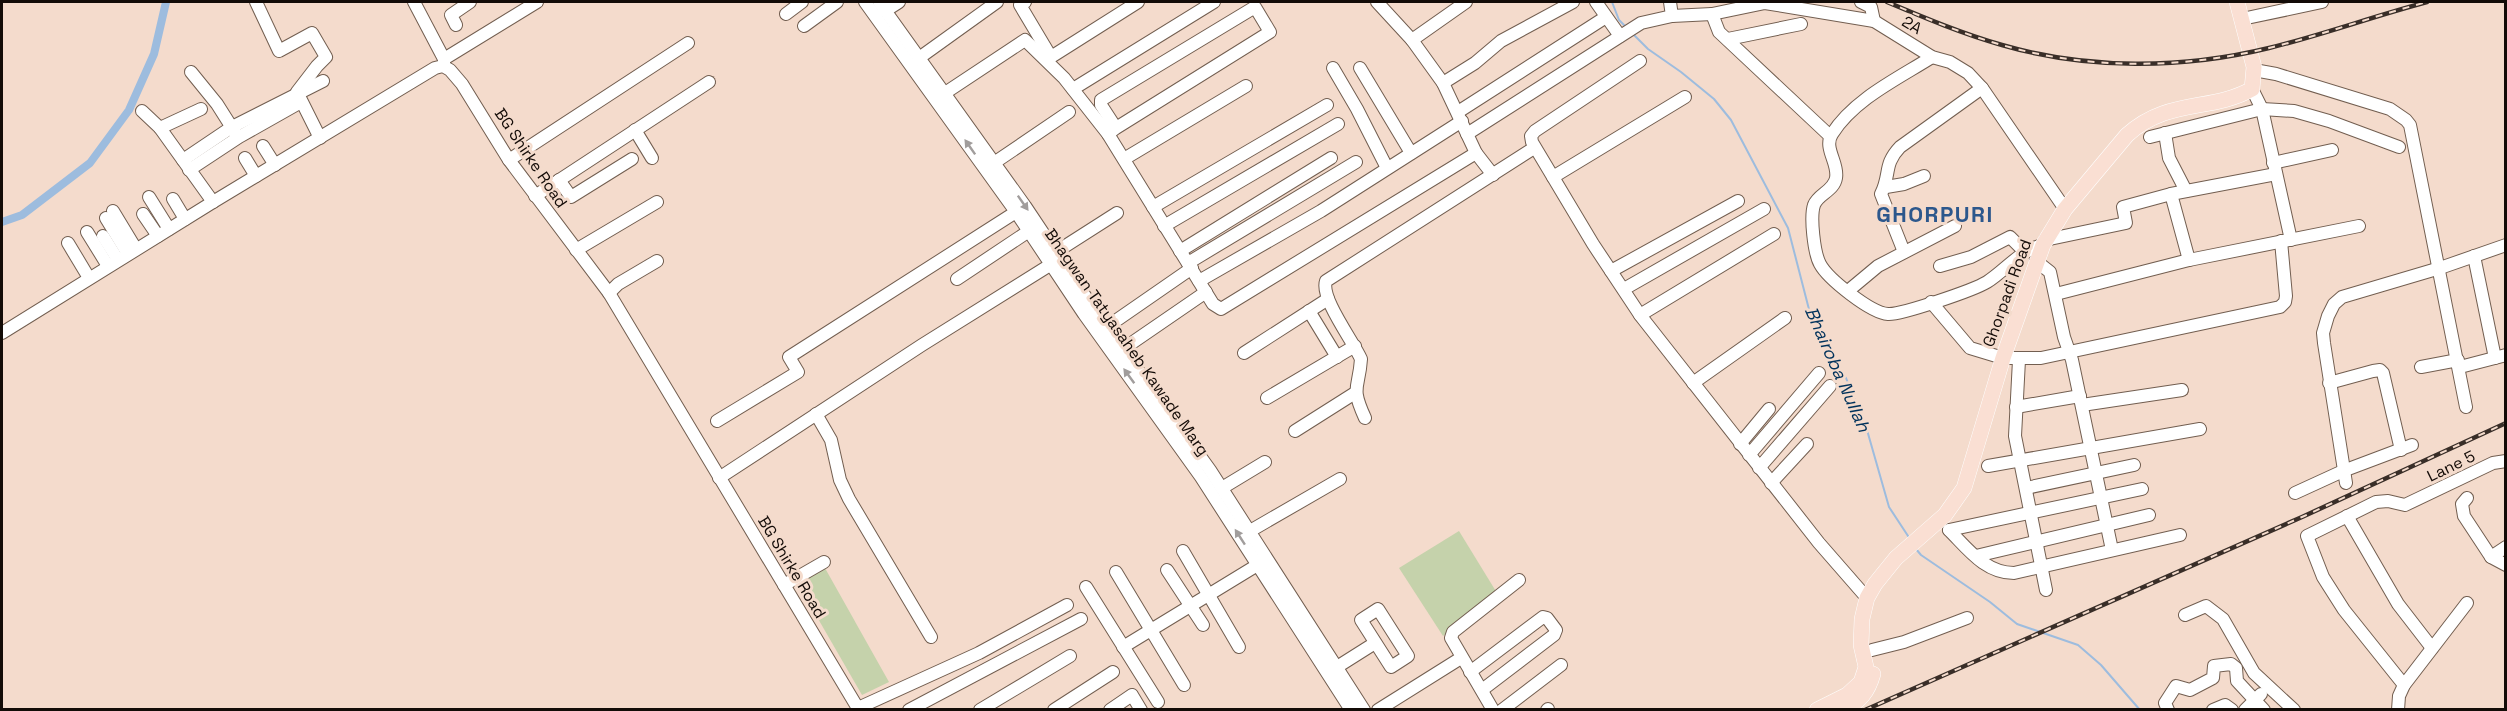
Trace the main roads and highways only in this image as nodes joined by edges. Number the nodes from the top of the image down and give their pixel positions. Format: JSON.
{"nodes":[{"id":1,"x":2237,"y":2,"type":"edge"},
{"id":2,"x":1863,"y":637,"type":"junction"},
{"id":3,"x":1864,"y":686,"type":"junction"},
{"id":4,"x":1817,"y":710,"type":"edge"},
{"id":5,"x":1844,"y":710,"type":"edge"}],
"edges":[{"from":1,"to":2,"type":"main road","name":"Ghorpadi Road"},
{"from":2,"to":3,"type":"main road","name":"Ghorpadi Road"},
{"from":2,"to":3,"type":"main road"},
{"from":3,"to":4,"type":"main road"},
{"from":3,"to":5,"type":"main road"}]}
